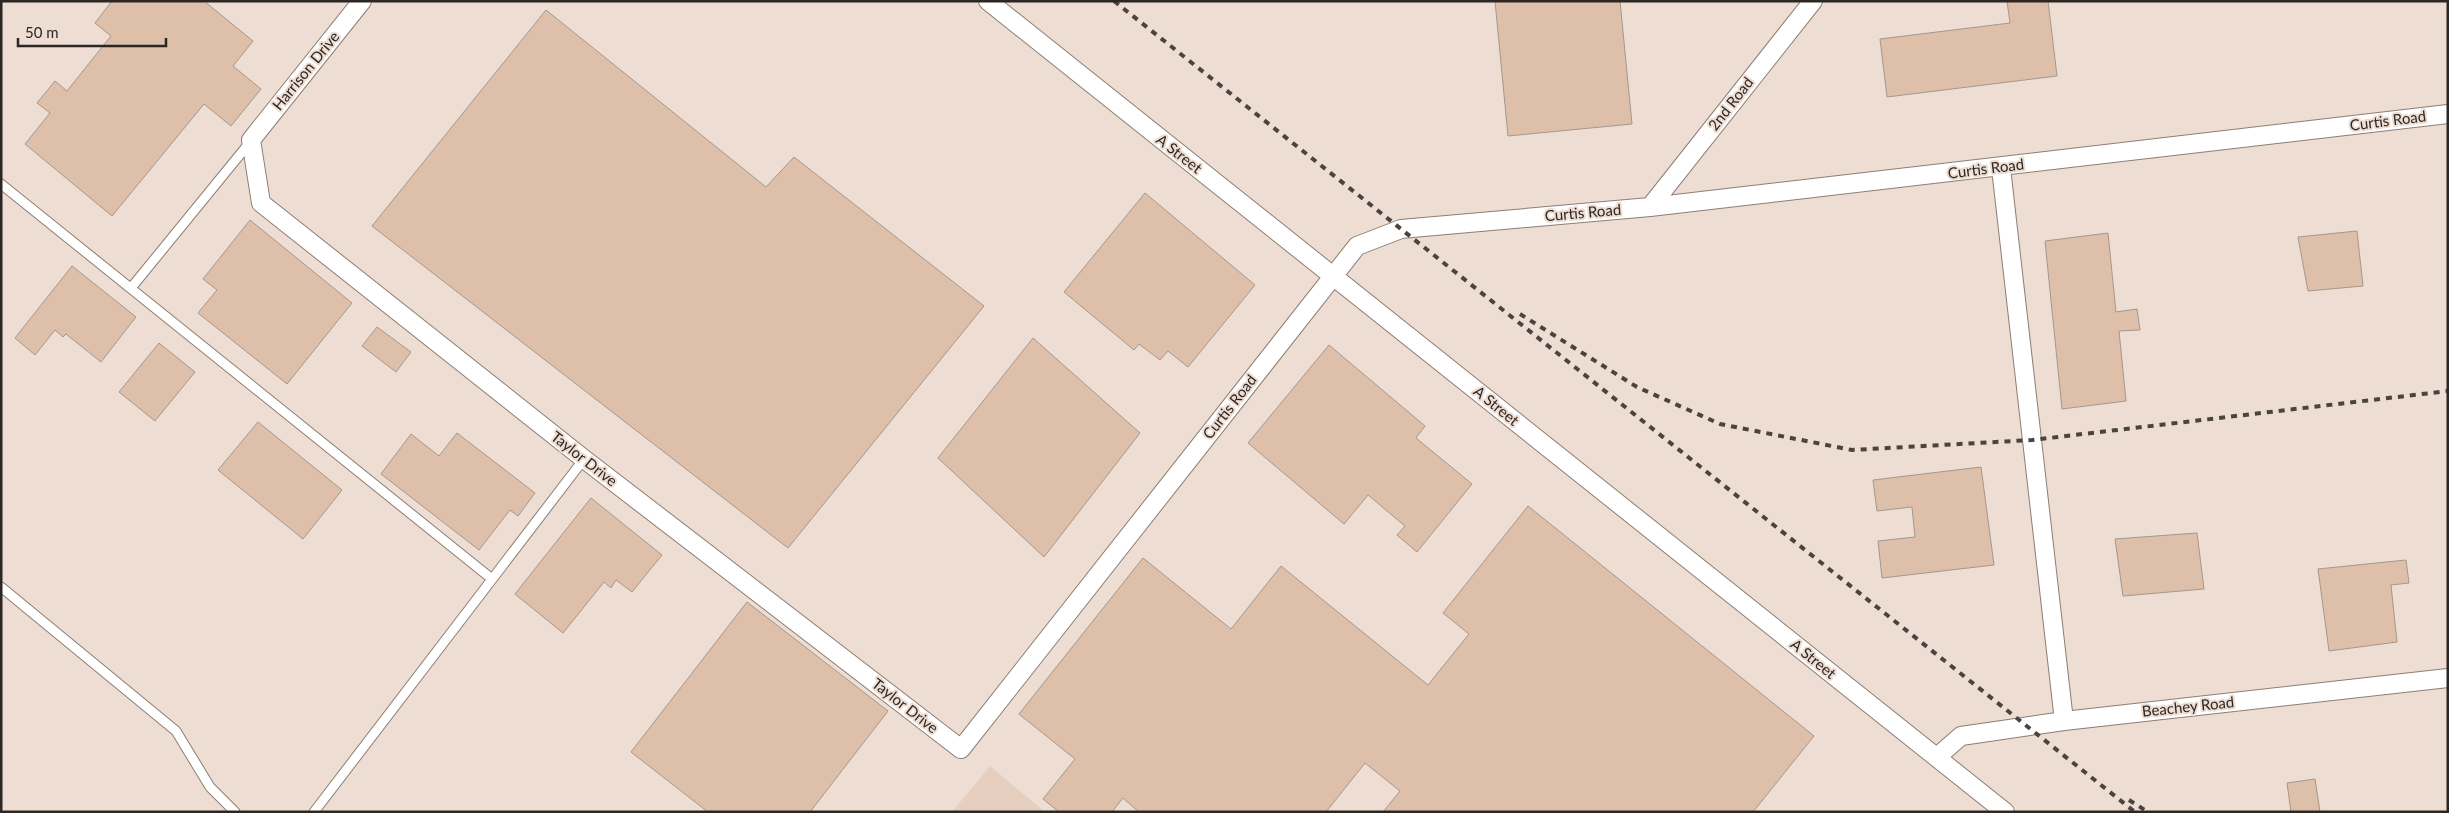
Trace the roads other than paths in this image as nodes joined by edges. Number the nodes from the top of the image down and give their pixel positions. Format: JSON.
{"nodes":[{"id":1,"x":362,"y":1,"type":"edge"},
{"id":2,"x":988,"y":1,"type":"edge"},
{"id":3,"x":1813,"y":1,"type":"edge"},
{"id":4,"x":2448,"y":114,"type":"edge"},
{"id":5,"x":251,"y":140,"type":"junction"},
{"id":6,"x":2001,"y":168,"type":"junction"},
{"id":7,"x":1,"y":184,"type":"edge"},
{"id":8,"x":1650,"y":207,"type":"junction"},
{"id":9,"x":1333,"y":276,"type":"junction"},
{"id":10,"x":131,"y":288,"type":"junction"},
{"id":11,"x":584,"y":460,"type":"junction"},
{"id":12,"x":492,"y":579,"type":"junction"},
{"id":13,"x":1,"y":587,"type":"edge"},
{"id":14,"x":2448,"y":678,"type":"edge"},
{"id":15,"x":2064,"y":721,"type":"junction"},
{"id":16,"x":961,"y":749,"type":"joint"},
{"id":17,"x":1936,"y":757,"type":"junction"},
{"id":18,"x":234,"y":812,"type":"edge"},
{"id":19,"x":314,"y":812,"type":"edge"},
{"id":20,"x":2005,"y":812,"type":"edge"}],
"edges":[{"from":1,"to":5,"type":"street","name":"Harrison Drive"},
{"from":2,"to":9,"type":"street","name":"A Street"},
{"from":3,"to":8,"type":"street","name":"2nd Road"},
{"from":4,"to":6,"type":"street","name":"Curtis Road"},
{"from":5,"to":10,"type":"lane"},
{"from":5,"to":11,"type":"street","name":"Taylor Drive"},
{"from":6,"to":8,"type":"street","name":"Curtis Road"},
{"from":6,"to":15,"type":"street"},
{"from":7,"to":10,"type":"lane"},
{"from":8,"to":9,"type":"street","name":"Curtis Road"},
{"from":9,"to":16,"type":"street","name":"Curtis Road"},
{"from":9,"to":17,"type":"street","name":"A Street"},
{"from":10,"to":12,"type":"lane"},
{"from":11,"to":12,"type":"lane"},
{"from":11,"to":16,"type":"street","name":"Taylor Drive"},
{"from":12,"to":19,"type":"lane"},
{"from":13,"to":18,"type":"lane"},
{"from":14,"to":15,"type":"street","name":"Beachey Road"},
{"from":15,"to":17,"type":"street","name":"Beachey Road"},
{"from":17,"to":20,"type":"street","name":"A Street"}]}
